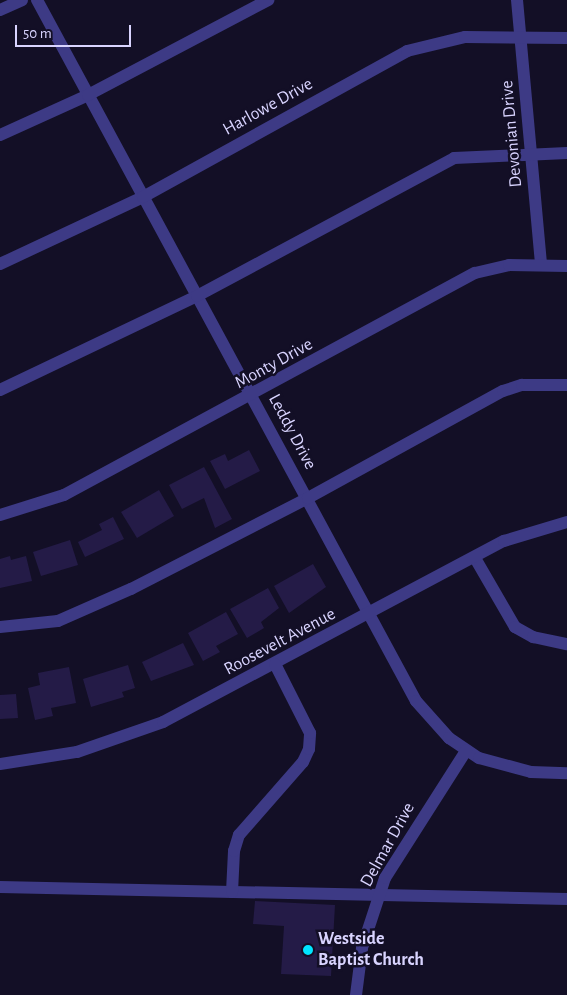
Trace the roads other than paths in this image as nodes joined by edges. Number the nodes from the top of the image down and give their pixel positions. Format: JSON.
{"nodes":[{"id":1,"x":22,"y":0,"type":"edge"},
{"id":2,"x":37,"y":0,"type":"edge"},
{"id":3,"x":268,"y":0,"type":"edge"},
{"id":4,"x":517,"y":0,"type":"edge"},
{"id":5,"x":0,"y":10,"type":"edge"},
{"id":6,"x":521,"y":37,"type":"junction"},
{"id":7,"x":567,"y":38,"type":"edge"},
{"id":8,"x":88,"y":95,"type":"junction"},
{"id":9,"x":0,"y":135,"type":"edge"},
{"id":10,"x":531,"y":152,"type":"junction"},
{"id":11,"x":567,"y":153,"type":"edge"},
{"id":12,"x":143,"y":197,"type":"junction"},
{"id":13,"x":0,"y":264,"type":"edge"},
{"id":14,"x":541,"y":265,"type":"junction"},
{"id":15,"x":567,"y":266,"type":"edge"},
{"id":16,"x":197,"y":296,"type":"junction"},
{"id":17,"x":567,"y":385,"type":"edge"},
{"id":18,"x":0,"y":390,"type":"edge"},
{"id":19,"x":252,"y":396,"type":"junction"},
{"id":20,"x":308,"y":498,"type":"junction"},
{"id":21,"x":0,"y":515,"type":"edge"},
{"id":22,"x":567,"y":522,"type":"edge"},
{"id":23,"x":475,"y":558,"type":"junction"},
{"id":24,"x":371,"y":614,"type":"junction"},
{"id":25,"x":0,"y":626,"type":"edge"},
{"id":26,"x":567,"y":644,"type":"edge"},
{"id":27,"x":276,"y":664,"type":"junction"},
{"id":28,"x":466,"y":751,"type":"junction"},
{"id":29,"x":0,"y":764,"type":"edge"},
{"id":30,"x":567,"y":773,"type":"edge"},
{"id":31,"x":0,"y":887,"type":"edge"},
{"id":32,"x":232,"y":892,"type":"junction"},
{"id":33,"x":378,"y":895,"type":"junction"},
{"id":34,"x":567,"y":899,"type":"edge"},
{"id":35,"x":356,"y":995,"type":"edge"}],
"edges":[{"from":1,"to":5,"type":"street"},
{"from":2,"to":8,"type":"street","name":"Leddy Drive"},
{"from":3,"to":8,"type":"street"},
{"from":4,"to":6,"type":"street","name":"Devonian Drive"},
{"from":6,"to":7,"type":"street","name":"Harlowe Drive"},
{"from":6,"to":10,"type":"street","name":"Devonian Drive"},
{"from":6,"to":12,"type":"street","name":"Harlowe Drive"},
{"from":8,"to":9,"type":"street"},
{"from":8,"to":12,"type":"street","name":"Leddy Drive"},
{"from":10,"to":11,"type":"street"},
{"from":10,"to":14,"type":"street","name":"Devonian Drive"},
{"from":10,"to":16,"type":"street"},
{"from":12,"to":13,"type":"street","name":"Harlowe Drive"},
{"from":12,"to":16,"type":"street","name":"Leddy Drive"},
{"from":14,"to":15,"type":"street","name":"Monty Drive"},
{"from":14,"to":19,"type":"street","name":"Monty Drive"},
{"from":16,"to":18,"type":"street"},
{"from":16,"to":19,"type":"street","name":"Leddy Drive"},
{"from":17,"to":20,"type":"street"},
{"from":19,"to":20,"type":"street","name":"Leddy Drive"},
{"from":19,"to":21,"type":"street","name":"Monty Drive"},
{"from":20,"to":24,"type":"street","name":"Leddy Drive"},
{"from":20,"to":25,"type":"street"},
{"from":22,"to":23,"type":"street","name":"Roosevelt Avenue"},
{"from":23,"to":24,"type":"street","name":"Roosevelt Avenue"},
{"from":23,"to":26,"type":"street"},
{"from":24,"to":27,"type":"street","name":"Roosevelt Avenue"},
{"from":24,"to":28,"type":"street","name":"Leddy Drive"},
{"from":27,"to":29,"type":"street","name":"Roosevelt Avenue"},
{"from":27,"to":32,"type":"street"},
{"from":28,"to":30,"type":"street","name":"Leddy Drive"},
{"from":28,"to":33,"type":"street","name":"Delmar Drive"},
{"from":31,"to":32,"type":"street"},
{"from":32,"to":33,"type":"street"},
{"from":33,"to":34,"type":"street"},
{"from":33,"to":35,"type":"street","name":"Delmar Drive"}]}
